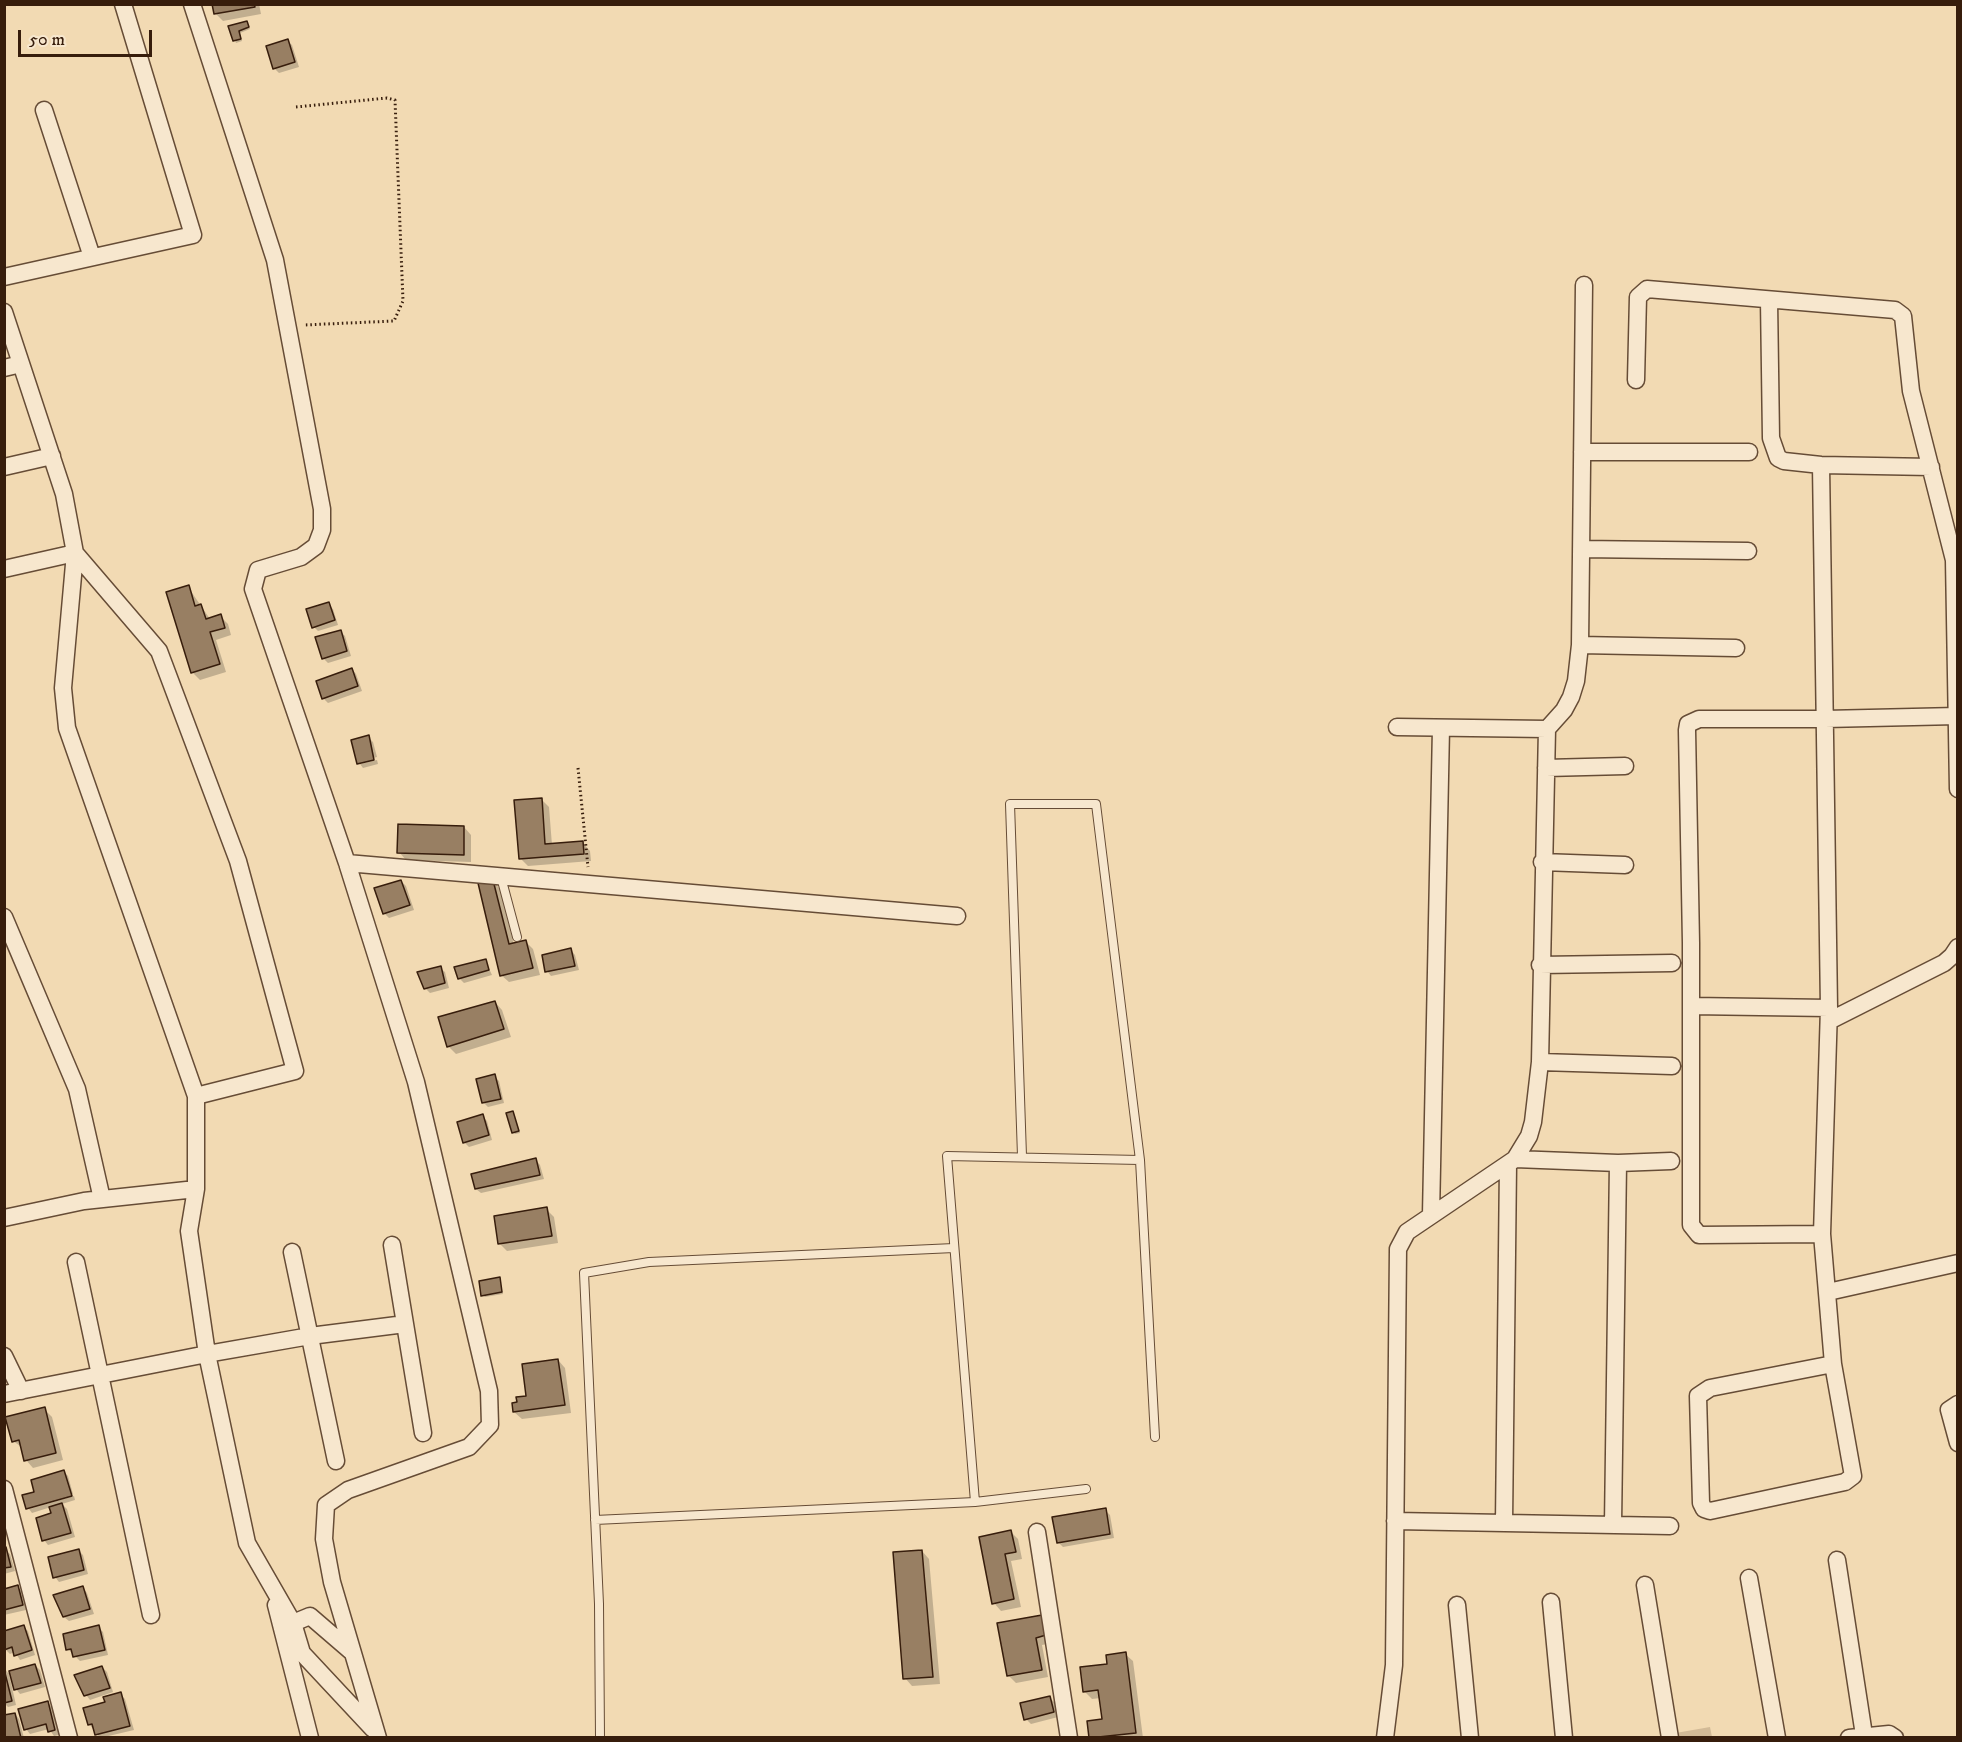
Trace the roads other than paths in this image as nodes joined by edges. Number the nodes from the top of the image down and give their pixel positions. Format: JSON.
{"nodes":[{"id":1,"x":123,"y":4,"type":"edge"},
{"id":2,"x":192,"y":4,"type":"edge"},
{"id":3,"x":44,"y":110,"type":"dead end"},
{"id":4,"x":92,"y":257,"type":"junction"},
{"id":5,"x":4,"y":277,"type":"edge"},
{"id":6,"x":1584,"y":285,"type":"dead end"},
{"id":7,"x":1769,"y":300,"type":"junction"},
{"id":8,"x":4,"y":312,"type":"edge"},
{"id":9,"x":21,"y":364,"type":"junction"},
{"id":10,"x":4,"y":368,"type":"edge"},
{"id":11,"x":1636,"y":380,"type":"dead end"},
{"id":12,"x":1582,"y":452,"type":"junction"},
{"id":13,"x":1749,"y":452,"type":"dead end"},
{"id":14,"x":52,"y":456,"type":"junction"},
{"id":15,"x":1821,"y":465,"type":"junction"},
{"id":16,"x":4,"y":467,"type":"edge"},
{"id":17,"x":1931,"y":467,"type":"junction"},
{"id":18,"x":1581,"y":549,"type":"junction"},
{"id":19,"x":1748,"y":551,"type":"dead end"},
{"id":20,"x":75,"y":553,"type":"junction"},
{"id":21,"x":4,"y":569,"type":"edge"},
{"id":22,"x":1580,"y":645,"type":"junction"},
{"id":23,"x":1736,"y":648,"type":"dead end"},
{"id":24,"x":1957,"y":716,"type":"edge"},
{"id":25,"x":1825,"y":719,"type":"junction"},
{"id":26,"x":1397,"y":727,"type":"dead end"},
{"id":27,"x":1441,"y":728,"type":"junction"},
{"id":28,"x":1547,"y":729,"type":"junction"},
{"id":29,"x":1625,"y":766,"type":"dead end"},
{"id":30,"x":1546,"y":768,"type":"junction"},
{"id":31,"x":1958,"y":789,"type":"edge"},
{"id":32,"x":1542,"y":862,"type":"junction"},
{"id":33,"x":347,"y":863,"type":"junction"},
{"id":34,"x":1625,"y":865,"type":"dead end"},
{"id":35,"x":501,"y":876,"type":"junction"},
{"id":36,"x":957,"y":915,"type":"dead end"},
{"id":37,"x":4,"y":917,"type":"edge"},
{"id":38,"x":517,"y":938,"type":"dead end"},
{"id":39,"x":1958,"y":947,"type":"edge"},
{"id":40,"x":1672,"y":963,"type":"dead end"},
{"id":41,"x":1540,"y":965,"type":"junction"},
{"id":42,"x":1692,"y":1006,"type":"junction"},
{"id":43,"x":1829,"y":1015,"type":"junction"},
{"id":44,"x":1540,"y":1062,"type":"junction"},
{"id":45,"x":1672,"y":1066,"type":"dead end"},
{"id":46,"x":196,"y":1096,"type":"junction"},
{"id":47,"x":1022,"y":1156,"type":"junction"},
{"id":48,"x":1140,"y":1160,"type":"junction"},
{"id":49,"x":1671,"y":1161,"type":"dead end"},
{"id":50,"x":1512,"y":1162,"type":"junction"},
{"id":51,"x":1618,"y":1162,"type":"junction"},
{"id":52,"x":196,"y":1189,"type":"junction"},
{"id":53,"x":102,"y":1199,"type":"junction"},
{"id":54,"x":1431,"y":1215,"type":"junction"},
{"id":55,"x":4,"y":1218,"type":"edge"},
{"id":56,"x":1822,"y":1234,"type":"junction"},
{"id":57,"x":392,"y":1245,"type":"dead end"},
{"id":58,"x":954,"y":1248,"type":"junction"},
{"id":59,"x":292,"y":1252,"type":"dead end"},
{"id":60,"x":76,"y":1262,"type":"dead end"},
{"id":61,"x":1958,"y":1263,"type":"edge"},
{"id":62,"x":1828,"y":1292,"type":"junction"},
{"id":63,"x":405,"y":1324,"type":"junction"},
{"id":64,"x":310,"y":1336,"type":"junction"},
{"id":65,"x":207,"y":1353,"type":"junction"},
{"id":66,"x":4,"y":1356,"type":"edge"},
{"id":67,"x":1833,"y":1364,"type":"junction"},
{"id":68,"x":101,"y":1376,"type":"junction"},
{"id":69,"x":13,"y":1393,"type":"edge"},
{"id":70,"x":1958,"y":1404,"type":"edge"},
{"id":71,"x":423,"y":1433,"type":"dead end"},
{"id":72,"x":1155,"y":1437,"type":"dead end"},
{"id":73,"x":1958,"y":1443,"type":"edge"},
{"id":74,"x":336,"y":1461,"type":"dead end"},
{"id":75,"x":4,"y":1489,"type":"edge"},
{"id":76,"x":1086,"y":1489,"type":"dead end"},
{"id":77,"x":975,"y":1502,"type":"junction"},
{"id":78,"x":595,"y":1520,"type":"junction"},
{"id":79,"x":1395,"y":1521,"type":"junction"},
{"id":80,"x":1504,"y":1523,"type":"junction"},
{"id":81,"x":1613,"y":1525,"type":"junction"},
{"id":82,"x":1670,"y":1526,"type":"dead end"},
{"id":83,"x":1037,"y":1532,"type":"dead end"},
{"id":84,"x":1837,"y":1560,"type":"dead end"},
{"id":85,"x":1749,"y":1578,"type":"dead end"},
{"id":86,"x":1645,"y":1585,"type":"dead end"},
{"id":87,"x":271,"y":1586,"type":"junction"},
{"id":88,"x":1551,"y":1602,"type":"dead end"},
{"id":89,"x":1457,"y":1605,"type":"dead end"},
{"id":90,"x":151,"y":1616,"type":"dead end"},
{"id":91,"x":293,"y":1623,"type":"junction"},
{"id":92,"x":353,"y":1654,"type":"junction"},
{"id":93,"x":1387,"y":1734,"type":"edge"},
{"id":94,"x":377,"y":1735,"type":"edge"},
{"id":95,"x":1857,"y":1736,"type":"edge"},
{"id":96,"x":69,"y":1737,"type":"edge"},
{"id":97,"x":310,"y":1737,"type":"edge"},
{"id":98,"x":600,"y":1737,"type":"edge"},
{"id":99,"x":1069,"y":1737,"type":"edge"},
{"id":100,"x":1470,"y":1737,"type":"edge"},
{"id":101,"x":1564,"y":1737,"type":"edge"},
{"id":102,"x":1670,"y":1737,"type":"edge"},
{"id":103,"x":1777,"y":1737,"type":"edge"},
{"id":104,"x":1895,"y":1737,"type":"edge"}],
"edges":[{"from":1,"to":4,"type":"street"},
{"from":2,"to":33,"type":"street"},
{"from":3,"to":4,"type":"street"},
{"from":4,"to":5,"type":"street"},
{"from":6,"to":12,"type":"street"},
{"from":7,"to":11,"type":"street"},
{"from":7,"to":15,"type":"street"},
{"from":7,"to":17,"type":"street"},
{"from":8,"to":9,"type":"street"},
{"from":9,"to":10,"type":"street"},
{"from":9,"to":14,"type":"street"},
{"from":12,"to":13,"type":"street"},
{"from":12,"to":18,"type":"street"},
{"from":14,"to":16,"type":"street"},
{"from":14,"to":20,"type":"street"},
{"from":15,"to":17,"type":"street"},
{"from":15,"to":25,"type":"street"},
{"from":17,"to":24,"type":"street"},
{"from":18,"to":19,"type":"street"},
{"from":18,"to":22,"type":"street"},
{"from":20,"to":21,"type":"street"},
{"from":20,"to":46,"type":"street"},
{"from":20,"to":46,"type":"street"},
{"from":22,"to":23,"type":"street"},
{"from":22,"to":28,"type":"street"},
{"from":24,"to":25,"type":"street"},
{"from":24,"to":31,"type":"street"},
{"from":25,"to":42,"type":"street"},
{"from":25,"to":43,"type":"street"},
{"from":26,"to":27,"type":"street"},
{"from":27,"to":28,"type":"street"},
{"from":27,"to":54,"type":"street"},
{"from":28,"to":30,"type":"street"},
{"from":29,"to":30,"type":"street"},
{"from":30,"to":32,"type":"street"},
{"from":32,"to":34,"type":"street"},
{"from":32,"to":41,"type":"street"},
{"from":33,"to":35,"type":"street"},
{"from":33,"to":92,"type":"street"},
{"from":35,"to":36,"type":"street"},
{"from":35,"to":38,"type":"lane"},
{"from":37,"to":53,"type":"street"},
{"from":39,"to":43,"type":"street"},
{"from":40,"to":41,"type":"street"},
{"from":41,"to":44,"type":"street"},
{"from":42,"to":43,"type":"street"},
{"from":42,"to":56,"type":"street"},
{"from":43,"to":56,"type":"street"},
{"from":44,"to":45,"type":"street"},
{"from":44,"to":50,"type":"street"},
{"from":46,"to":52,"type":"street"},
{"from":47,"to":48,"type":"lane"},
{"from":47,"to":48,"type":"lane"},
{"from":47,"to":58,"type":"lane"},
{"from":48,"to":72,"type":"lane"},
{"from":49,"to":51,"type":"street"},
{"from":50,"to":51,"type":"street"},
{"from":50,"to":54,"type":"street"},
{"from":50,"to":80,"type":"street"},
{"from":51,"to":81,"type":"street"},
{"from":52,"to":53,"type":"street"},
{"from":52,"to":65,"type":"street"},
{"from":53,"to":55,"type":"street"},
{"from":54,"to":79,"type":"street"},
{"from":56,"to":62,"type":"street"},
{"from":57,"to":63,"type":"street"},
{"from":58,"to":77,"type":"lane"},
{"from":58,"to":78,"type":"lane"},
{"from":59,"to":64,"type":"street"},
{"from":60,"to":68,"type":"street"},
{"from":61,"to":62,"type":"street"},
{"from":62,"to":67,"type":"street"},
{"from":63,"to":64,"type":"street"},
{"from":63,"to":71,"type":"street"},
{"from":64,"to":65,"type":"street"},
{"from":64,"to":74,"type":"street"},
{"from":65,"to":68,"type":"street"},
{"from":65,"to":87,"type":"street"},
{"from":66,"to":69,"type":"street"},
{"from":67,"to":67,"type":"street"},
{"from":68,"to":69,"type":"street"},
{"from":68,"to":90,"type":"street"},
{"from":70,"to":73,"type":"street"},
{"from":75,"to":96,"type":"street"},
{"from":76,"to":77,"type":"lane"},
{"from":77,"to":78,"type":"lane"},
{"from":78,"to":98,"type":"lane"},
{"from":79,"to":80,"type":"street"},
{"from":79,"to":93,"type":"street"},
{"from":80,"to":81,"type":"street"},
{"from":81,"to":82,"type":"street"},
{"from":83,"to":99,"type":"street"},
{"from":84,"to":95,"type":"street"},
{"from":85,"to":103,"type":"street"},
{"from":86,"to":102,"type":"street"},
{"from":87,"to":91,"type":"street"},
{"from":87,"to":97,"type":"street"},
{"from":88,"to":101,"type":"street"},
{"from":89,"to":100,"type":"street"},
{"from":91,"to":92,"type":"street"},
{"from":91,"to":94,"type":"street"},
{"from":92,"to":94,"type":"street"},
{"from":95,"to":104,"type":"street"}]}
